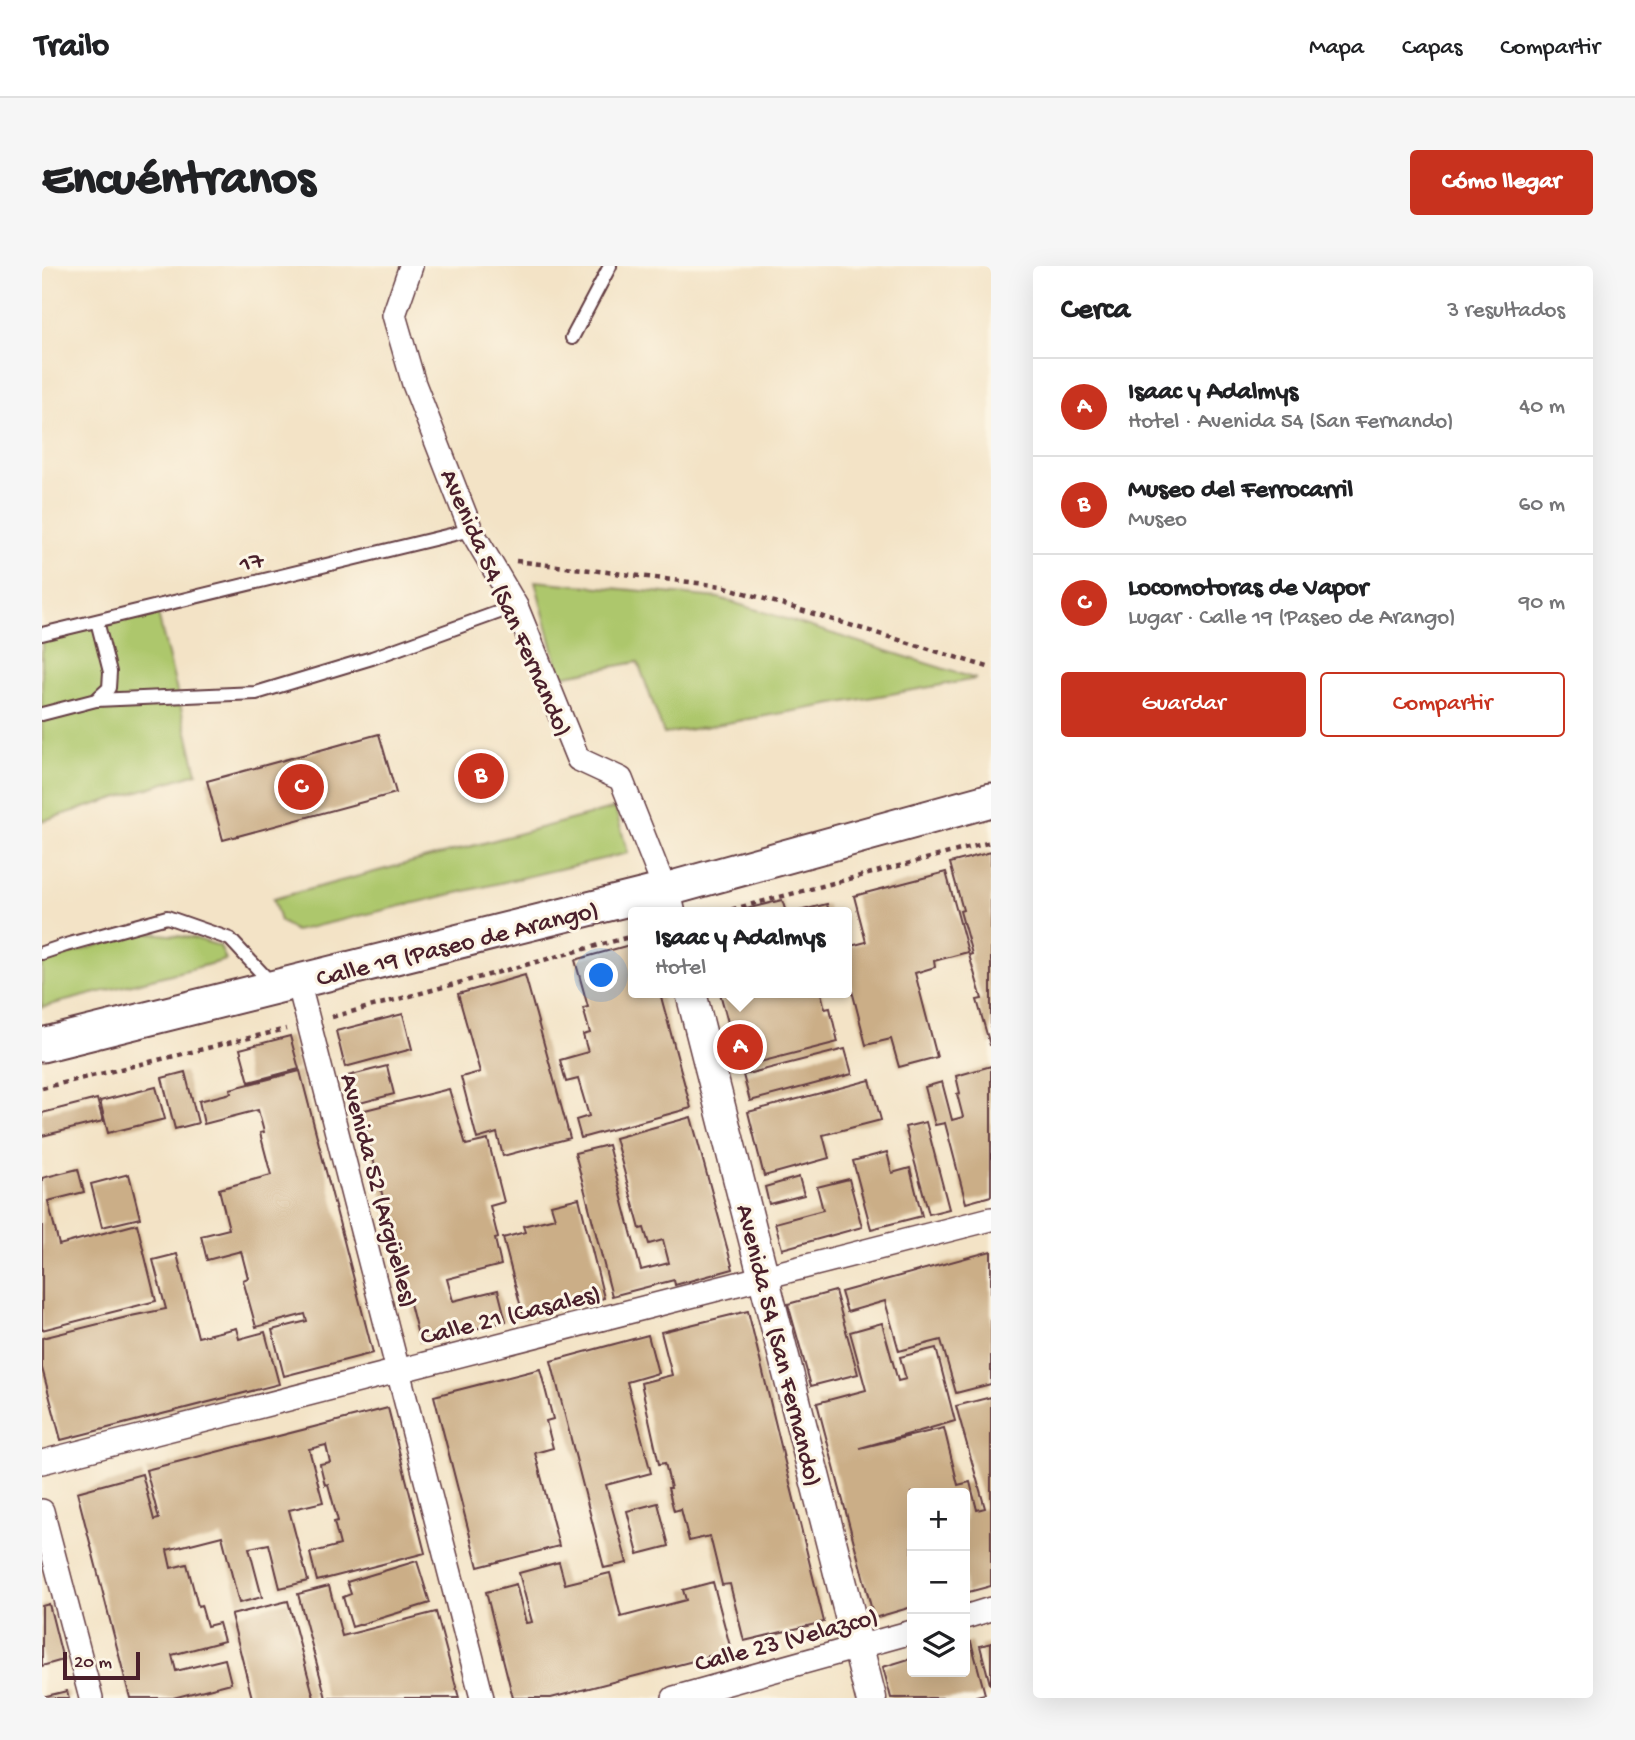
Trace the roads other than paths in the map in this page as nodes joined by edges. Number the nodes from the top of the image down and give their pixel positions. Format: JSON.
{"nodes":[{"id":1,"x":411,"y":266,"type":"edge"},
{"id":2,"x":610,"y":266,"type":"edge"},
{"id":3,"x":572,"y":338,"type":"dead end"},
{"id":4,"x":471,"y":530,"type":"junction"},
{"id":5,"x":516,"y":606,"type":"junction"},
{"id":6,"x":97,"y":621,"type":"junction"},
{"id":7,"x":42,"y":634,"type":"edge"},
{"id":8,"x":96,"y":700,"type":"junction"},
{"id":9,"x":42,"y":714,"type":"edge"},
{"id":10,"x":991,"y":800,"type":"edge"},
{"id":11,"x":667,"y":901,"type":"edge"},
{"id":12,"x":639,"y":907,"type":"edge"},
{"id":13,"x":628,"y":909,"type":"edge"},
{"id":14,"x":42,"y":953,"type":"edge"},
{"id":15,"x":286,"y":984,"type":"junction"},
{"id":16,"x":692,"y":998,"type":"edge"},
{"id":17,"x":42,"y":1045,"type":"edge"},
{"id":18,"x":991,"y":1219,"type":"edge"},
{"id":19,"x":763,"y":1277,"type":"junction"},
{"id":20,"x":399,"y":1370,"type":"junction"},
{"id":21,"x":42,"y":1462,"type":"edge"},
{"id":22,"x":42,"y":1511,"type":"edge"},
{"id":23,"x":991,"y":1609,"type":"edge"},
{"id":24,"x":970,"y":1615,"type":"edge"},
{"id":25,"x":907,"y":1633,"type":"edge"},
{"id":26,"x":859,"y":1647,"type":"junction"},
{"id":27,"x":91,"y":1698,"type":"edge"},
{"id":28,"x":482,"y":1698,"type":"edge"},
{"id":29,"x":674,"y":1698,"type":"edge"},
{"id":30,"x":871,"y":1698,"type":"edge"}],
"edges":[{"from":1,"to":4,"type":"street","name":"Avenida 54 (San Fernando)"},
{"from":2,"to":3,"type":"lane"},
{"from":4,"to":5,"type":"street","name":"Avenida 54 (San Fernando)"},
{"from":4,"to":6,"type":"lane","name":"17"},
{"from":5,"to":8,"type":"lane"},
{"from":5,"to":11,"type":"street","name":"Avenida 54 (San Fernando)"},
{"from":6,"to":7,"type":"lane","name":"17"},
{"from":6,"to":8,"type":"lane"},
{"from":8,"to":9,"type":"lane"},
{"from":10,"to":11,"type":"main road","name":"Calle 19 (Paseo de Arango)"},
{"from":11,"to":12,"type":"main road","name":"Calle 19 (Paseo de Arango)"},
{"from":13,"to":15,"type":"main road","name":"Calle 19 (Paseo de Arango)"},
{"from":14,"to":15,"type":"lane"},
{"from":15,"to":17,"type":"main road","name":"Calle 19 (Paseo de Arango)"},
{"from":15,"to":20,"type":"street","name":"Avenida 52 (Argüelles)"},
{"from":16,"to":19,"type":"street","name":"Avenida 54 (San Fernando)"},
{"from":18,"to":19,"type":"street","name":"Calle 21 (Casales)"},
{"from":19,"to":20,"type":"street","name":"Calle 21 (Casales)"},
{"from":19,"to":26,"type":"street","name":"Avenida 54 (San Fernando)"},
{"from":20,"to":21,"type":"street","name":"Calle 21 (Casales)"},
{"from":20,"to":28,"type":"street","name":"Avenida 52 (Argüelles)"},
{"from":22,"to":27,"type":"street"},
{"from":23,"to":24,"type":"street"},
{"from":25,"to":26,"type":"street","name":"Calle 23 (Velazco)"},
{"from":26,"to":29,"type":"street","name":"Calle 23 (Velazco)"},
{"from":26,"to":30,"type":"street","name":"Avenida 54 (San Fernando)"}]}
